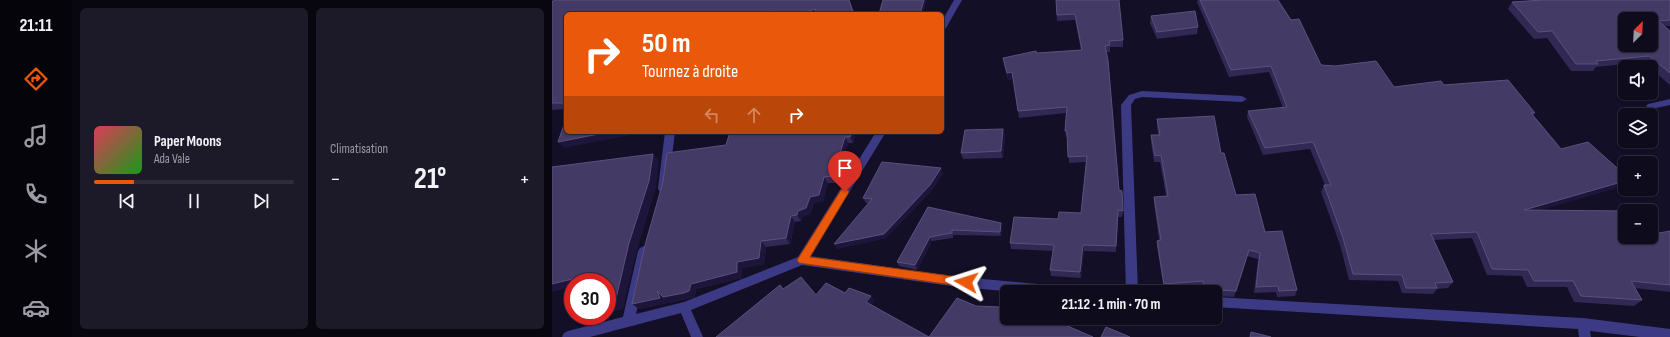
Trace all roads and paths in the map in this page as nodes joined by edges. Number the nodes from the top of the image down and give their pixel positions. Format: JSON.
{"nodes":[{"id":1,"x":958,"y":0,"type":"edge"},
{"id":2,"x":944,"y":24,"type":"edge"},
{"id":3,"x":1242,"y":99,"type":"dead end"},
{"id":4,"x":1670,"y":102,"type":"edge"},
{"id":5,"x":1651,"y":106,"type":"dead end"},
{"id":6,"x":670,"y":134,"type":"edge"},
{"id":7,"x":880,"y":134,"type":"edge"},
{"id":8,"x":660,"y":195,"type":"edge"},
{"id":9,"x":646,"y":243,"type":"edge"},
{"id":10,"x":802,"y":260,"type":"junction"},
{"id":11,"x":1132,"y":285,"type":"edge"},
{"id":12,"x":1000,"y":286,"type":"edge"},
{"id":13,"x":1222,"y":302,"type":"edge"},
{"id":14,"x":684,"y":307,"type":"junction"},
{"id":15,"x":628,"y":322,"type":"junction"},
{"id":16,"x":1583,"y":324,"type":"junction"},
{"id":17,"x":1670,"y":335,"type":"edge"},
{"id":18,"x":568,"y":337,"type":"edge"},
{"id":19,"x":697,"y":337,"type":"edge"},
{"id":20,"x":1584,"y":337,"type":"edge"}],
"edges":[{"from":1,"to":2,"type":"street"},
{"from":3,"to":11,"type":"street"},
{"from":4,"to":5,"type":"street"},
{"from":6,"to":8,"type":"street"},
{"from":7,"to":10,"type":"street"},
{"from":9,"to":15,"type":"street"},
{"from":10,"to":12,"type":"street"},
{"from":10,"to":14,"type":"street"},
{"from":13,"to":16,"type":"street"},
{"from":14,"to":15,"type":"street"},
{"from":14,"to":19,"type":"street"},
{"from":15,"to":18,"type":"street"},
{"from":16,"to":17,"type":"street"},
{"from":16,"to":20,"type":"street"}]}
